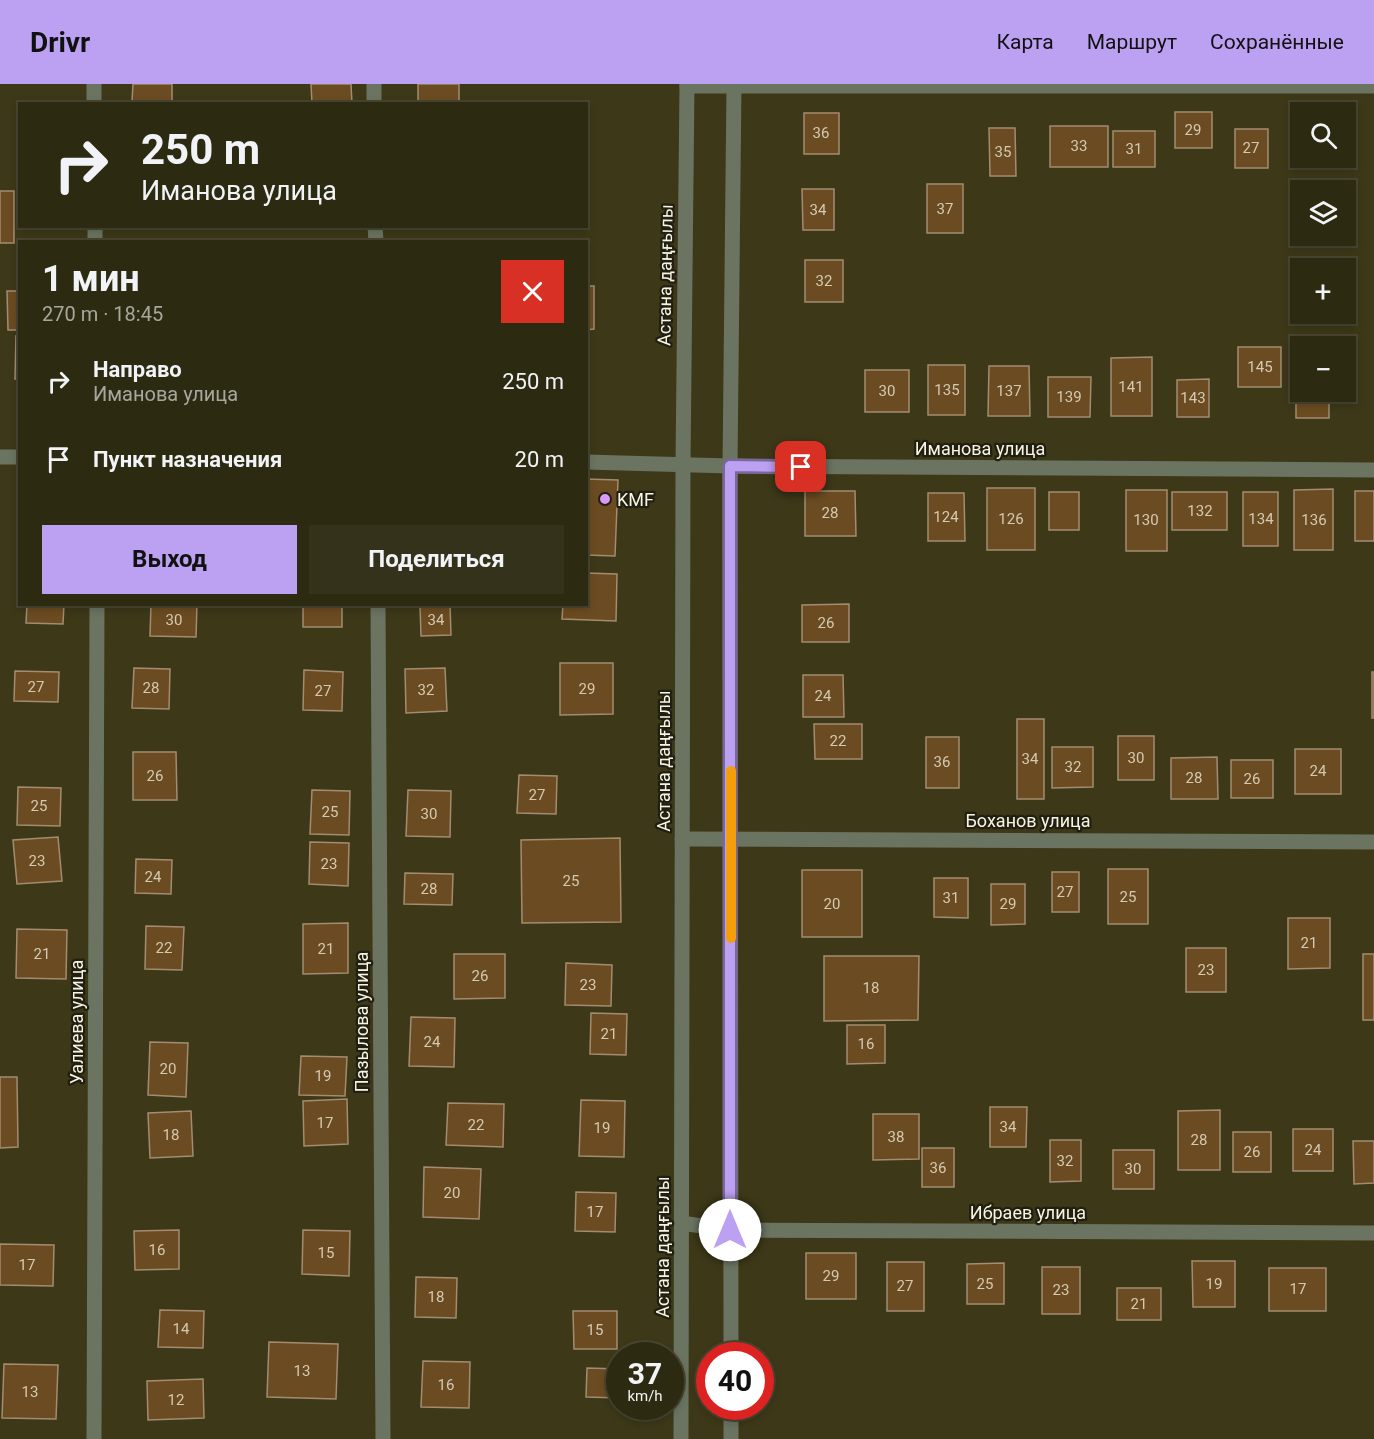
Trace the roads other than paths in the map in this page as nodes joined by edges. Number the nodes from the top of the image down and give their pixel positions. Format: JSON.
{"nodes":[{"id":1,"x":93,"y":84,"type":"edge"},
{"id":2,"x":374,"y":84,"type":"edge"},
{"id":3,"x":687,"y":85,"type":"edge"},
{"id":4,"x":734,"y":85,"type":"edge"},
{"id":5,"x":1374,"y":86,"type":"edge"},
{"id":6,"x":94,"y":102,"type":"edge"},
{"id":7,"x":374,"y":102,"type":"edge"},
{"id":8,"x":0,"y":457,"type":"edge"},
{"id":9,"x":18,"y":457,"type":"edge"},
{"id":10,"x":588,"y":462,"type":"edge"},
{"id":11,"x":683,"y":463,"type":"junction"},
{"id":12,"x":730,"y":466,"type":"junction"},
{"id":13,"x":1374,"y":470,"type":"edge"},
{"id":14,"x":97,"y":606,"type":"edge"},
{"id":15,"x":378,"y":606,"type":"edge"},
{"id":16,"x":731,"y":837,"type":"junction"},
{"id":17,"x":682,"y":839,"type":"junction"},
{"id":18,"x":1374,"y":842,"type":"edge"},
{"id":19,"x":681,"y":1223,"type":"junction"},
{"id":20,"x":730,"y":1230,"type":"junction"},
{"id":21,"x":1374,"y":1233,"type":"edge"},
{"id":22,"x":731,"y":1342,"type":"edge"},
{"id":23,"x":731,"y":1420,"type":"edge"},
{"id":24,"x":94,"y":1439,"type":"edge"},
{"id":25,"x":383,"y":1439,"type":"edge"},
{"id":26,"x":681,"y":1439,"type":"edge"},
{"id":27,"x":731,"y":1439,"type":"edge"}],
"edges":[{"from":1,"to":6,"type":"street"},
{"from":2,"to":7,"type":"street"},
{"from":3,"to":4,"type":"street"},
{"from":3,"to":11,"type":"street","name":"Астана даңғылы"},
{"from":4,"to":5,"type":"street"},
{"from":4,"to":12,"type":"street"},
{"from":8,"to":9,"type":"street"},
{"from":10,"to":11,"type":"street","name":"Иманова улица"},
{"from":11,"to":12,"type":"street","name":"Иманова улица"},
{"from":11,"to":17,"type":"street","name":"Астана даңғылы"},
{"from":12,"to":13,"type":"street","name":"Иманова улица"},
{"from":12,"to":16,"type":"street"},
{"from":14,"to":24,"type":"street","name":"Уалиева улица"},
{"from":15,"to":25,"type":"street","name":"Пазылова улица"},
{"from":16,"to":17,"type":"street","name":"Боханов улица"},
{"from":16,"to":18,"type":"street","name":"Боханов улица"},
{"from":16,"to":20,"type":"street"},
{"from":17,"to":19,"type":"street","name":"Астана даңғылы"},
{"from":19,"to":20,"type":"street","name":"Ибраев улица"},
{"from":19,"to":26,"type":"street","name":"Астана даңғылы"},
{"from":20,"to":21,"type":"street","name":"Ибраев улица"},
{"from":20,"to":22,"type":"street"},
{"from":23,"to":27,"type":"street"}]}
